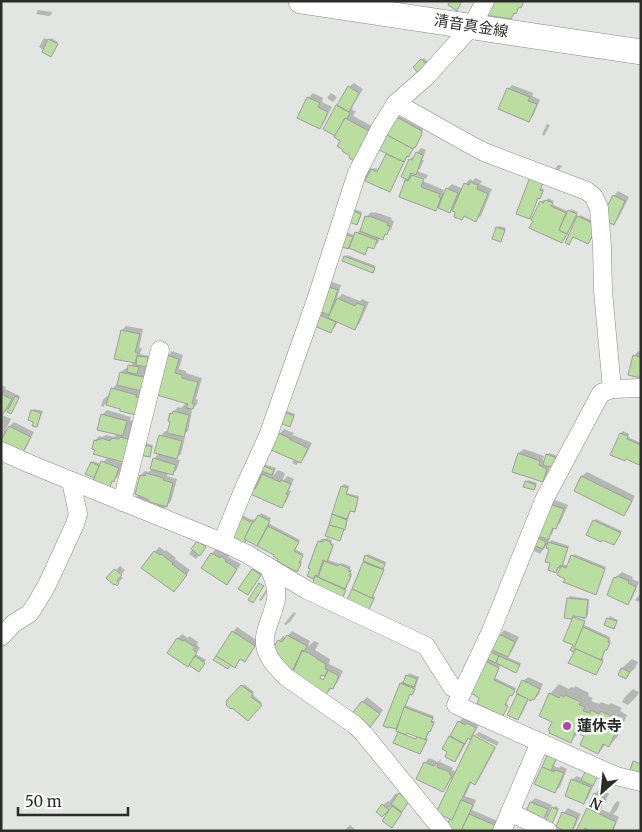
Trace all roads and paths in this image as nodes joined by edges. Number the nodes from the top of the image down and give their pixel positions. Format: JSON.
{"nodes":[{"id":1,"x":301,"y":1,"type":"edge"},
{"id":2,"x":485,"y":1,"type":"edge"},
{"id":3,"x":472,"y":26,"type":"junction"},
{"id":4,"x":641,"y":52,"type":"edge"},
{"id":5,"x":396,"y":103,"type":"junction"},
{"id":6,"x":160,"y":350,"type":"dead end"},
{"id":7,"x":641,"y":388,"type":"edge"},
{"id":8,"x":612,"y":389,"type":"junction"},
{"id":9,"x":1,"y":451,"type":"edge"},
{"id":10,"x":71,"y":481,"type":"junction"},
{"id":11,"x":122,"y":502,"type":"junction"},
{"id":12,"x":222,"y":542,"type":"junction"},
{"id":13,"x":268,"y":566,"type":"junction"},
{"id":14,"x":1,"y":636,"type":"edge"},
{"id":15,"x":462,"y":693,"type":"junction"},
{"id":16,"x":540,"y":742,"type":"junction"},
{"id":17,"x":641,"y":782,"type":"edge"},
{"id":18,"x":510,"y":812,"type":"junction"},
{"id":19,"x":443,"y":831,"type":"edge"},
{"id":20,"x":502,"y":831,"type":"edge"},
{"id":21,"x":548,"y":831,"type":"edge"}],
"edges":[{"from":1,"to":3,"type":"main road","name":"清音真金線"},
{"from":2,"to":3,"type":"street"},
{"from":3,"to":4,"type":"main road","name":"清音真金線"},
{"from":3,"to":5,"type":"street"},
{"from":5,"to":8,"type":"street"},
{"from":5,"to":12,"type":"street"},
{"from":6,"to":11,"type":"street"},
{"from":7,"to":8,"type":"street"},
{"from":8,"to":15,"type":"street"},
{"from":9,"to":10,"type":"street"},
{"from":10,"to":11,"type":"street"},
{"from":10,"to":14,"type":"street"},
{"from":11,"to":12,"type":"street"},
{"from":12,"to":13,"type":"street"},
{"from":13,"to":15,"type":"street"},
{"from":13,"to":19,"type":"street"},
{"from":15,"to":16,"type":"street"},
{"from":16,"to":17,"type":"street"},
{"from":16,"to":18,"type":"street"},
{"from":18,"to":20,"type":"street"},
{"from":18,"to":21,"type":"street"}]}
